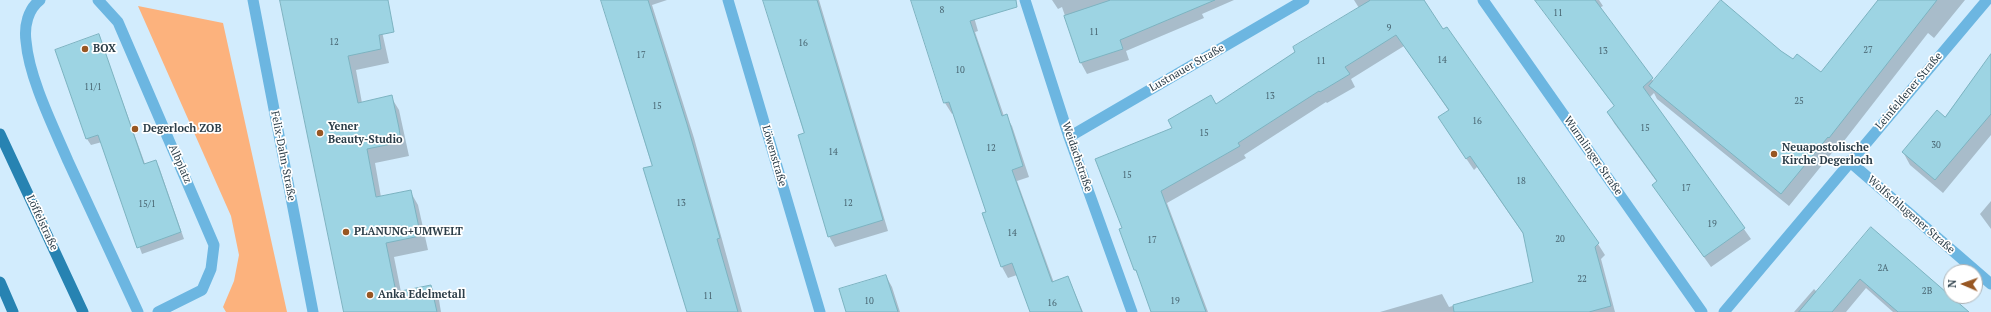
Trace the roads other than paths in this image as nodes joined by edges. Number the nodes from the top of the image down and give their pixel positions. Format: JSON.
{"nodes":[{"id":1,"x":40,"y":0,"type":"edge"},
{"id":2,"x":98,"y":0,"type":"edge"},
{"id":3,"x":253,"y":0,"type":"edge"},
{"id":4,"x":728,"y":0,"type":"edge"},
{"id":5,"x":1025,"y":0,"type":"edge"},
{"id":6,"x":1304,"y":0,"type":"edge"},
{"id":7,"x":1483,"y":0,"type":"edge"},
{"id":8,"x":1987,"y":0,"type":"edge"},
{"id":9,"x":0,"y":134,"type":"edge"},
{"id":10,"x":1069,"y":137,"type":"junction"},
{"id":11,"x":1849,"y":161,"type":"junction"},
{"id":12,"x":0,"y":282,"type":"edge"},
{"id":13,"x":1991,"y":284,"type":"edge"},
{"id":14,"x":13,"y":312,"type":"edge"},
{"id":15,"x":83,"y":312,"type":"edge"},
{"id":16,"x":138,"y":312,"type":"edge"},
{"id":17,"x":158,"y":312,"type":"edge"},
{"id":18,"x":313,"y":312,"type":"edge"},
{"id":19,"x":820,"y":312,"type":"edge"},
{"id":20,"x":1132,"y":312,"type":"edge"},
{"id":21,"x":1702,"y":312,"type":"edge"},
{"id":22,"x":1724,"y":312,"type":"edge"}],
"edges":[{"from":1,"to":16,"type":"street"},
{"from":2,"to":17,"type":"street","name":"Albplatz"},
{"from":3,"to":18,"type":"street","name":"Felix-Dahn-Straße"},
{"from":4,"to":19,"type":"street","name":"Löwenstraße"},
{"from":5,"to":10,"type":"street","name":"Weidachstraße"},
{"from":6,"to":10,"type":"street","name":"Lustnauer Straße"},
{"from":7,"to":21,"type":"street","name":"Wurmlinger Straße"},
{"from":8,"to":11,"type":"street","name":"Leinfeldener Straße"},
{"from":9,"to":15,"type":"main road","name":"Löffelstraße"},
{"from":10,"to":20,"type":"street","name":"Weidachstraße"},
{"from":11,"to":13,"type":"street","name":"Wolfschlugener Straße"},
{"from":11,"to":22,"type":"street","name":"Leinfeldener Straße"},
{"from":12,"to":14,"type":"main road"}]}
